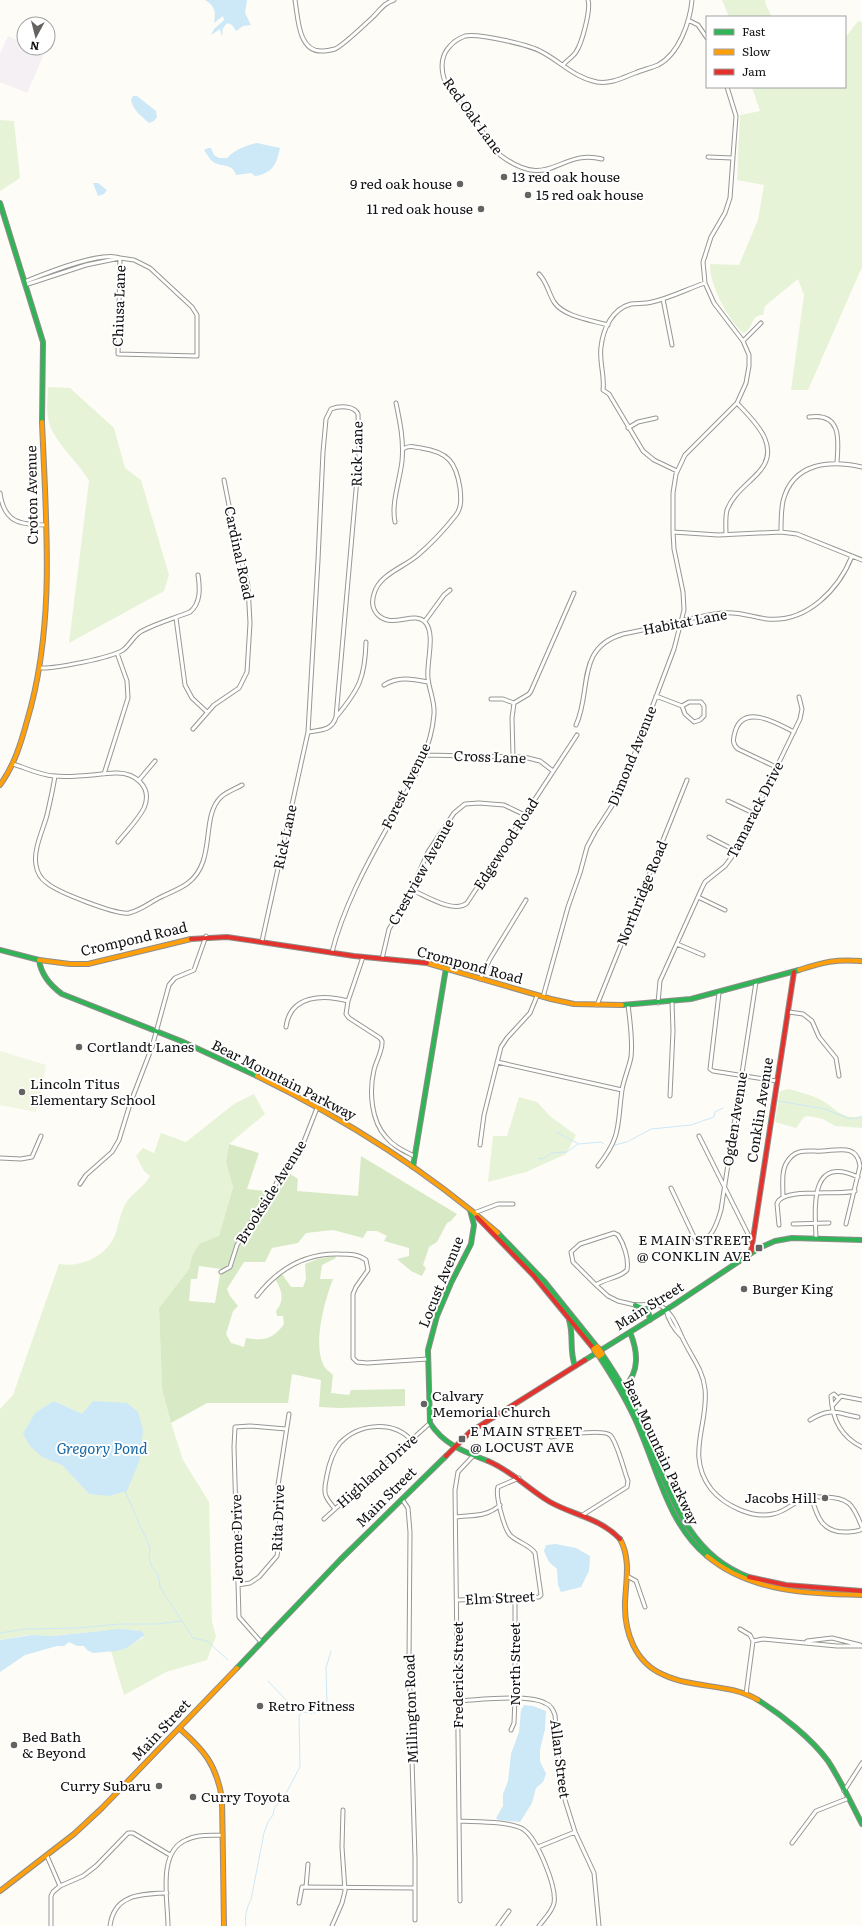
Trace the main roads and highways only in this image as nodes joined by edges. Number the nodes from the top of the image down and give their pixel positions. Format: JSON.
{"nodes":[{"id":1,"x":0,"y":203,"type":"edge"},
{"id":2,"x":0,"y":785,"type":"edge"},
{"id":3,"x":0,"y":950,"type":"edge"},
{"id":4,"x":39,"y":960,"type":"junction"},
{"id":5,"x":862,"y":961,"type":"edge"},
{"id":6,"x":446,"y":968,"type":"junction"},
{"id":7,"x":794,"y":972,"type":"junction"},
{"id":8,"x":413,"y":1167,"type":"junction"},
{"id":9,"x":472,"y":1212,"type":"junction"},
{"id":10,"x":481,"y":1223,"type":"junction"},
{"id":11,"x":474,"y":1228,"type":"junction"},
{"id":12,"x":862,"y":1240,"type":"edge"},
{"id":13,"x":751,"y":1252,"type":"junction"},
{"id":14,"x":635,"y":1304,"type":"road end"},
{"id":15,"x":566,"y":1314,"type":"junction"},
{"id":16,"x":650,"y":1320,"type":"junction"},
{"id":17,"x":579,"y":1330,"type":"junction"},
{"id":18,"x":630,"y":1332,"type":"junction"},
{"id":19,"x":572,"y":1339,"type":"junction"},
{"id":20,"x":596,"y":1348,"type":"junction"},
{"id":21,"x":600,"y":1355,"type":"junction"},
{"id":22,"x":575,"y":1366,"type":"junction"},
{"id":23,"x":624,"y":1388,"type":"junction"},
{"id":24,"x":454,"y":1447,"type":"junction"},
{"id":25,"x":862,"y":1591,"type":"edge"},
{"id":26,"x":862,"y":1595,"type":"edge"},
{"id":27,"x":179,"y":1728,"type":"junction"},
{"id":28,"x":862,"y":1824,"type":"edge"},
{"id":29,"x":0,"y":1891,"type":"edge"},
{"id":30,"x":224,"y":1926,"type":"edge"}],
"edges":[{"from":1,"to":2,"type":"main road","name":"Croton Avenue"},
{"from":3,"to":4,"type":"main road","name":"Crompond Road"},
{"from":4,"to":6,"type":"main road","name":"Crompond Road"},
{"from":4,"to":8,"type":"main road","name":"Bear Mountain Parkway"},
{"from":5,"to":7,"type":"main road","name":"Crompond Road"},
{"from":6,"to":7,"type":"main road","name":"Crompond Road"},
{"from":6,"to":8,"type":"main road"},
{"from":7,"to":13,"type":"main road","name":"Conklin Avenue"},
{"from":8,"to":9,"type":"main road","name":"Bear Mountain Parkway"},
{"from":9,"to":10,"type":"main road","name":"Bear Mountain Parkway"},
{"from":9,"to":11,"type":"main road","name":"Locust Avenue"},
{"from":9,"to":20,"type":"main road","name":"Bear Mountain Parkway"},
{"from":10,"to":11,"type":"main road","name":"Locust Avenue"},
{"from":10,"to":15,"type":"main road","name":"Bear Mountain Parkway"},
{"from":11,"to":24,"type":"main road","name":"Locust Avenue"},
{"from":12,"to":13,"type":"main road","name":"Main Street"},
{"from":13,"to":16,"type":"main road","name":"Main Street"},
{"from":14,"to":16,"type":"main road"},
{"from":15,"to":17,"type":"main road","name":"Bear Mountain Parkway"},
{"from":15,"to":19,"type":"main road"},
{"from":16,"to":18,"type":"main road","name":"Main Street"},
{"from":17,"to":19,"type":"main road"},
{"from":17,"to":20,"type":"main road","name":"Bear Mountain Parkway"},
{"from":18,"to":22,"type":"main road","name":"Main Street"},
{"from":18,"to":23,"type":"main road"},
{"from":19,"to":22,"type":"main road"},
{"from":20,"to":21,"type":"main road","name":"Bear Mountain Parkway","bridge":true},
{"from":21,"to":23,"type":"main road","name":"Bear Mountain Parkway"},
{"from":21,"to":26,"type":"main road","name":"Bear Mountain Parkway"},
{"from":22,"to":24,"type":"main road","name":"Main Street"},
{"from":23,"to":25,"type":"main road","name":"Bear Mountain Parkway"},
{"from":24,"to":27,"type":"main road","name":"Main Street"},
{"from":24,"to":28,"type":"main road"},
{"from":27,"to":29,"type":"main road","name":"Main Street"},
{"from":27,"to":30,"type":"main road"}]}
